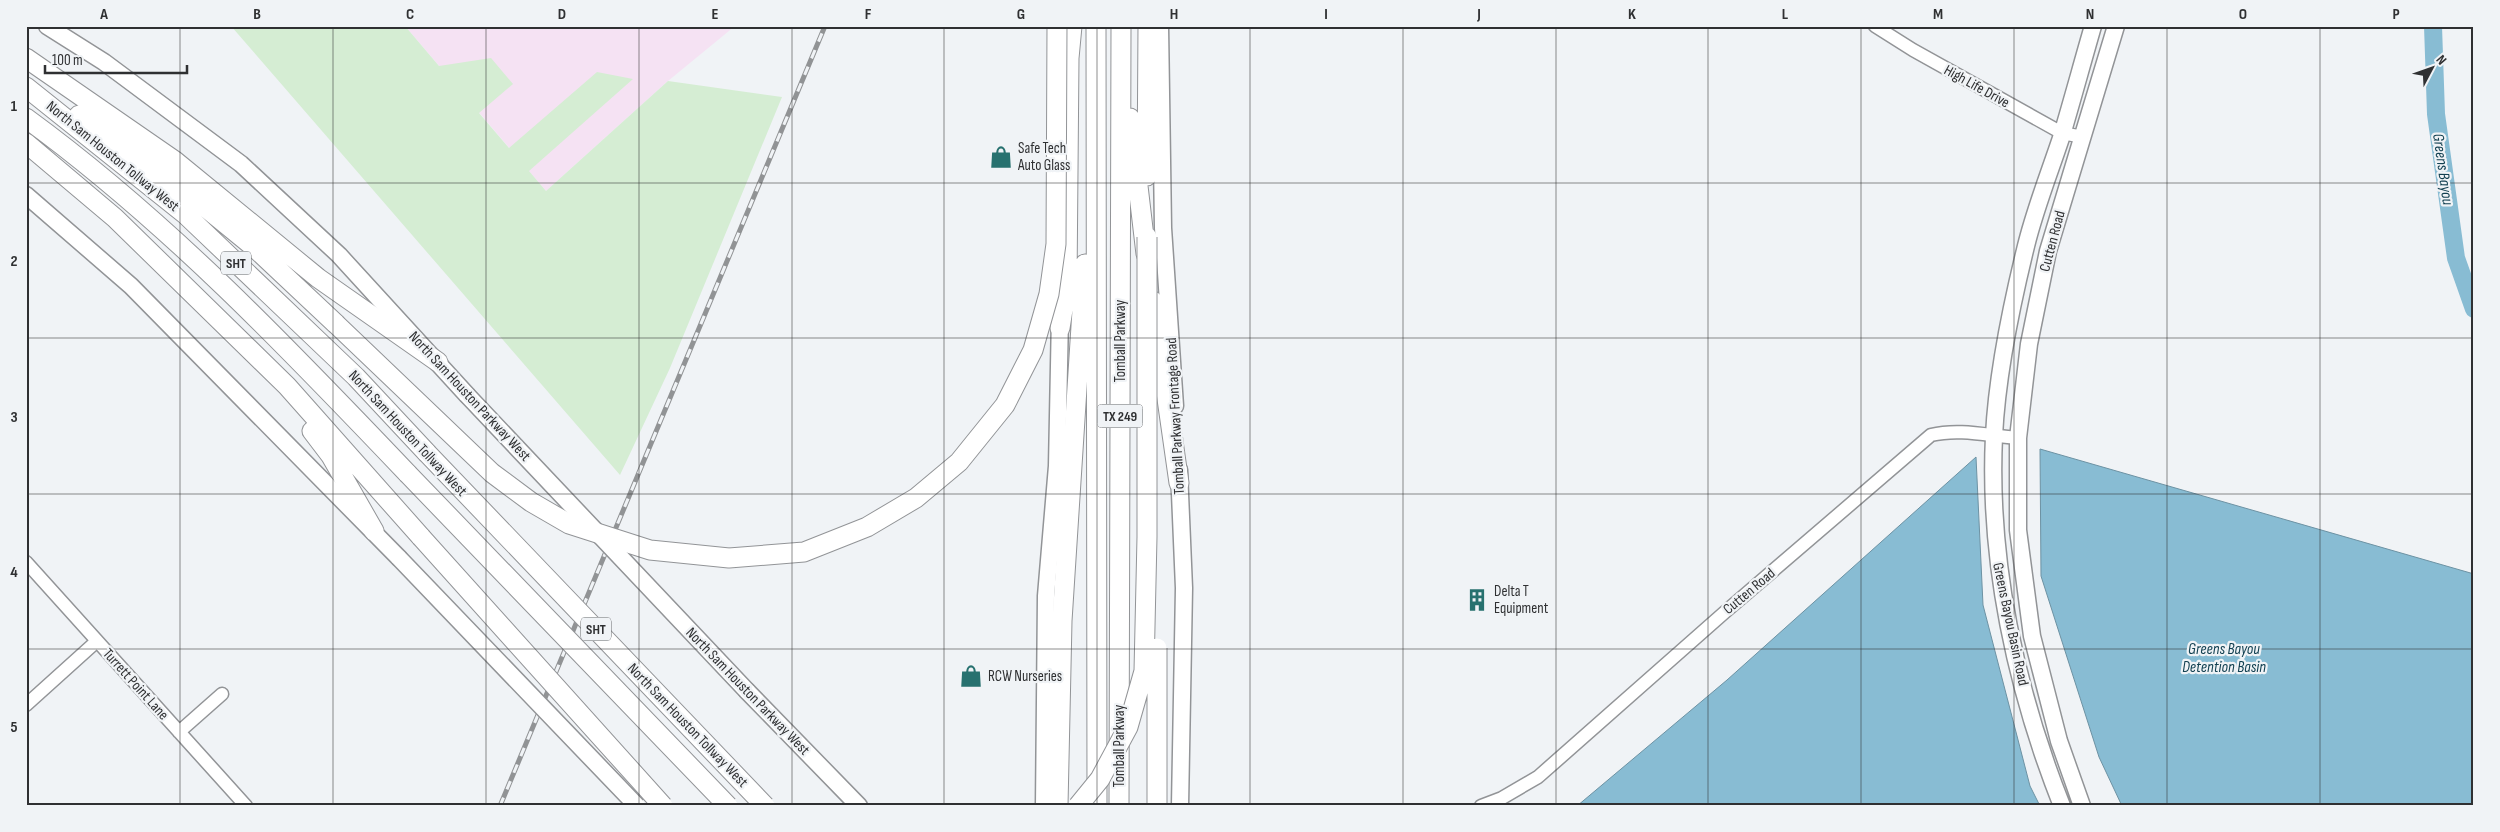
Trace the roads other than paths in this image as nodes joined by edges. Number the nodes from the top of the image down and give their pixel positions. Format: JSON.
{"nodes":[{"id":1,"x":47,"y":26,"type":"edge"},
{"id":2,"x":1057,"y":26,"type":"edge"},
{"id":3,"x":1062,"y":26,"type":"edge"},
{"id":4,"x":1072,"y":26,"type":"edge"},
{"id":5,"x":1096,"y":26,"type":"edge"},
{"id":6,"x":1121,"y":26,"type":"edge"},
{"id":7,"x":1148,"y":26,"type":"edge"},
{"id":8,"x":1160,"y":26,"type":"edge"},
{"id":9,"x":1875,"y":26,"type":"edge"},
{"id":10,"x":2093,"y":26,"type":"edge"},
{"id":11,"x":2116,"y":26,"type":"edge"},
{"id":12,"x":26,"y":58,"type":"edge"},
{"id":13,"x":1096,"y":71,"type":"junction"},
{"id":14,"x":1121,"y":74,"type":"junction"},
{"id":15,"x":28,"y":88,"type":"edge"},
{"id":16,"x":26,"y":118,"type":"edge"},
{"id":17,"x":2062,"y":133,"type":"junction"},
{"id":18,"x":2083,"y":137,"type":"junction"},
{"id":19,"x":26,"y":143,"type":"edge"},
{"id":20,"x":44,"y":158,"type":"junction"},
{"id":21,"x":26,"y":195,"type":"edge"},
{"id":22,"x":1147,"y":237,"type":"junction"},
{"id":23,"x":1060,"y":328,"type":"junction"},
{"id":24,"x":438,"y":362,"type":"junction"},
{"id":25,"x":1994,"y":436,"type":"junction"},
{"id":26,"x":2018,"y":438,"type":"junction"},
{"id":27,"x":1179,"y":483,"type":"junction"},
{"id":28,"x":374,"y":531,"type":"junction"},
{"id":29,"x":26,"y":562,"type":"edge"},
{"id":30,"x":97,"y":641,"type":"junction"},
{"id":31,"x":222,"y":694,"type":"dead end"},
{"id":32,"x":26,"y":705,"type":"edge"},
{"id":33,"x":179,"y":732,"type":"junction"},
{"id":34,"x":1519,"y":788,"type":"junction"},
{"id":35,"x":246,"y":806,"type":"edge"},
{"id":36,"x":637,"y":806,"type":"edge"},
{"id":37,"x":663,"y":806,"type":"edge"},
{"id":38,"x":728,"y":806,"type":"edge"},
{"id":39,"x":766,"y":806,"type":"edge"},
{"id":40,"x":859,"y":806,"type":"edge"},
{"id":41,"x":1044,"y":806,"type":"edge"},
{"id":42,"x":1058,"y":806,"type":"edge"},
{"id":43,"x":1078,"y":806,"type":"edge"},
{"id":44,"x":1097,"y":806,"type":"edge"},
{"id":45,"x":1119,"y":806,"type":"edge"},
{"id":46,"x":1157,"y":806,"type":"edge"},
{"id":47,"x":1180,"y":806,"type":"edge"},
{"id":48,"x":1481,"y":806,"type":"edge"},
{"id":49,"x":1503,"y":806,"type":"edge"},
{"id":50,"x":2062,"y":806,"type":"edge"},
{"id":51,"x":2082,"y":806,"type":"edge"}],
"edges":[{"from":1,"to":24,"type":"main road","name":"North Sam Houston Parkway West"},
{"from":2,"to":15,"type":"highway","bridge":true},
{"from":3,"to":23,"type":"main road"},
{"from":4,"to":23,"type":"highway"},
{"from":5,"to":13,"type":"highway","name":"Tomball Parkway","number":"TX 249"},
{"from":6,"to":14,"type":"highway","name":"Tomball Parkway","number":"TX 249"},
{"from":7,"to":22,"type":"highway"},
{"from":8,"to":27,"type":"main road","name":"Tomball Parkway Frontage Road"},
{"from":9,"to":17,"type":"street","name":"High Life Drive"},
{"from":10,"to":17,"type":"main road","name":"Cutten Road"},
{"from":11,"to":18,"type":"main road","name":"Cutten Road"},
{"from":12,"to":24,"type":"highway"},
{"from":13,"to":42,"type":"highway"},
{"from":13,"to":44,"type":"highway","name":"Tomball Parkway","number":"TX 249"},
{"from":14,"to":27,"type":"highway"},
{"from":14,"to":45,"type":"highway","name":"Tomball Parkway","number":"TX 249"},
{"from":15,"to":39,"type":"highway","name":"North Sam Houston Tollway West","number":"SHT","bridge":true},
{"from":16,"to":38,"type":"highway","name":"North Sam Houston Tollway West","number":"SHT","bridge":true},
{"from":17,"to":18,"type":"street","name":"High Life Drive"},
{"from":17,"to":25,"type":"main road","name":"Cutten Road"},
{"from":18,"to":26,"type":"main road","name":"Cutten Road"},
{"from":19,"to":20,"type":"highway"},
{"from":20,"to":28,"type":"highway"},
{"from":20,"to":37,"type":"highway","bridge":true},
{"from":21,"to":28,"type":"main road"},
{"from":22,"to":43,"type":"highway","bridge":true},
{"from":22,"to":46,"type":"highway","bridge":true},
{"from":23,"to":41,"type":"main road"},
{"from":24,"to":40,"type":"main road","name":"North Sam Houston Parkway West","bridge":true},
{"from":25,"to":26,"type":"street","name":"Cutten Road"},
{"from":25,"to":34,"type":"street","name":"Cutten Road"},
{"from":25,"to":50,"type":"main road","name":"Greens Bayou Basin Road"},
{"from":26,"to":51,"type":"main road","name":"Greens Bayou Basin Road"},
{"from":27,"to":47,"type":"main road","name":"Tomball Parkway Frontage Road"},
{"from":28,"to":36,"type":"main road","bridge":true},
{"from":29,"to":30,"type":"street","name":"Turrett Point Lane"},
{"from":30,"to":32,"type":"street"},
{"from":30,"to":33,"type":"street","name":"Turrett Point Lane"},
{"from":31,"to":33,"type":"street"},
{"from":33,"to":35,"type":"street","name":"Turrett Point Lane"},
{"from":34,"to":48,"type":"street","name":"Cutten Road"},
{"from":34,"to":49,"type":"street","name":"Cutten Road"}]}
